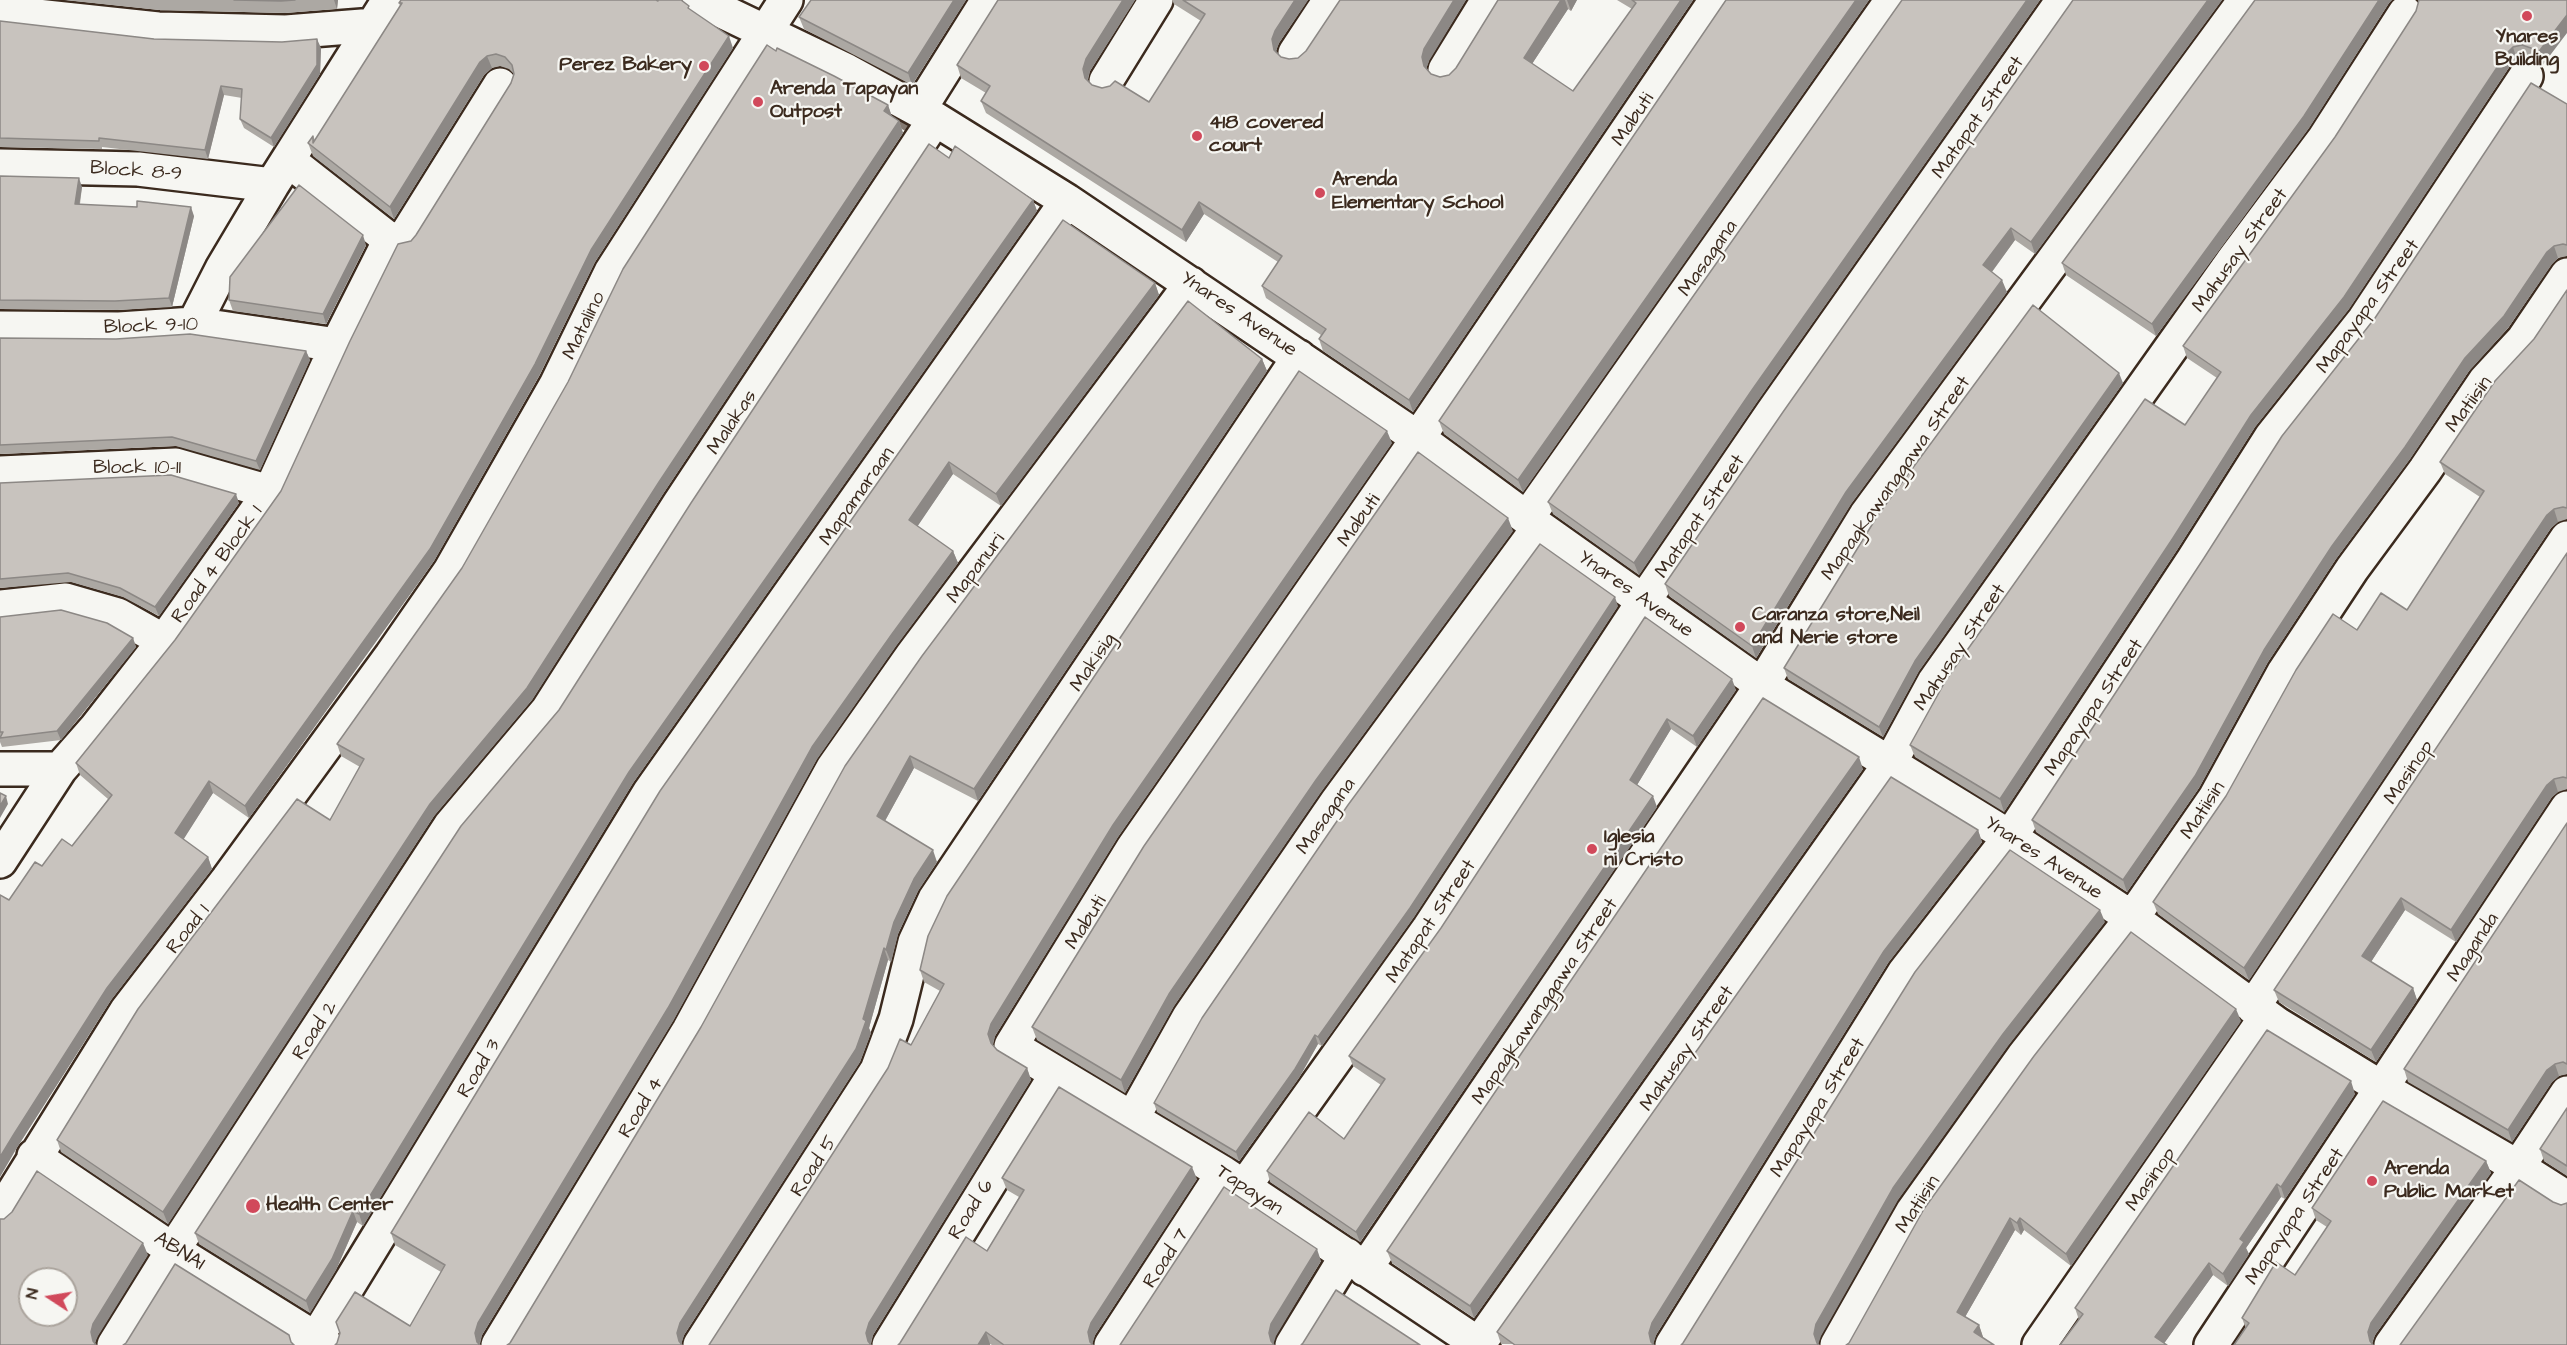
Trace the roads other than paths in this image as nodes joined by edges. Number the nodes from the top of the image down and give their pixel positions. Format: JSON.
{"nodes":[{"id":1,"x":699,"y":0,"type":"edge"},
{"id":2,"x":786,"y":0,"type":"edge"},
{"id":3,"x":988,"y":0,"type":"edge"},
{"id":4,"x":1156,"y":0,"type":"edge"},
{"id":5,"x":1330,"y":0,"type":"edge"},
{"id":6,"x":1488,"y":0,"type":"edge"},
{"id":7,"x":1716,"y":0,"type":"edge"},
{"id":8,"x":1892,"y":0,"type":"edge"},
{"id":9,"x":2063,"y":0,"type":"edge"},
{"id":10,"x":2245,"y":0,"type":"edge"},
{"id":11,"x":0,"y":12,"type":"edge"},
{"id":12,"x":382,"y":13,"type":"edge"},
{"id":13,"x":2405,"y":13,"type":"dead end"},
{"id":14,"x":766,"y":31,"type":"junction"},
{"id":15,"x":1295,"y":53,"type":"dead end"},
{"id":16,"x":1445,"y":69,"type":"dead end"},
{"id":17,"x":2526,"y":76,"type":"dead end"},
{"id":18,"x":1106,"y":81,"type":"dead end"},
{"id":19,"x":500,"y":85,"type":"dead end"},
{"id":20,"x":927,"y":115,"type":"junction"},
{"id":21,"x":0,"y":166,"type":"edge"},
{"id":22,"x":280,"y":173,"type":"junction"},
{"id":23,"x":1067,"y":201,"type":"junction"},
{"id":24,"x":390,"y":240,"type":"junction"},
{"id":25,"x":2567,"y":274,"type":"edge"},
{"id":26,"x":1191,"y":284,"type":"junction"},
{"id":27,"x":194,"y":324,"type":"junction"},
{"id":28,"x":0,"y":328,"type":"edge"},
{"id":29,"x":337,"y":345,"type":"junction"},
{"id":30,"x":1299,"y":357,"type":"junction"},
{"id":31,"x":1418,"y":438,"type":"junction"},
{"id":32,"x":0,"y":473,"type":"edge"},
{"id":33,"x":270,"y":492,"type":"junction"},
{"id":34,"x":1533,"y":523,"type":"junction"},
{"id":35,"x":2567,"y":538,"type":"edge"},
{"id":36,"x":1643,"y":602,"type":"junction"},
{"id":37,"x":0,"y":607,"type":"edge"},
{"id":38,"x":164,"y":641,"type":"junction"},
{"id":39,"x":391,"y":656,"type":"joint"},
{"id":40,"x":1762,"y":685,"type":"junction"},
{"id":41,"x":533,"y":728,"type":"joint"},
{"id":42,"x":1889,"y":765,"type":"junction"},
{"id":43,"x":0,"y":769,"type":"edge"},
{"id":44,"x":60,"y":769,"type":"junction"},
{"id":45,"x":649,"y":793,"type":"joint"},
{"id":46,"x":2567,"y":808,"type":"edge"},
{"id":47,"x":2010,"y":837,"type":"junction"},
{"id":48,"x":0,"y":861,"type":"edge"},
{"id":49,"x":780,"y":867,"type":"joint"},
{"id":50,"x":2132,"y":918,"type":"junction"},
{"id":51,"x":904,"y":977,"type":"joint"},
{"id":52,"x":2259,"y":1012,"type":"junction"},
{"id":53,"x":1011,"y":1046,"type":"joint"},
{"id":54,"x":1056,"y":1075,"type":"junction"},
{"id":55,"x":2382,"y":1088,"type":"junction"},
{"id":56,"x":2567,"y":1093,"type":"edge"},
{"id":57,"x":1132,"y":1119,"type":"junction"},
{"id":58,"x":34,"y":1156,"type":"junction"},
{"id":59,"x":2518,"y":1167,"type":"junction"},
{"id":60,"x":1234,"y":1180,"type":"junction"},
{"id":61,"x":2567,"y":1198,"type":"edge"},
{"id":62,"x":0,"y":1214,"type":"edge"},
{"id":63,"x":173,"y":1250,"type":"junction"},
{"id":64,"x":1356,"y":1262,"type":"junction"},
{"id":65,"x":318,"y":1343,"type":"edge"},
{"id":66,"x":114,"y":1345,"type":"edge"},
{"id":67,"x":498,"y":1345,"type":"edge"},
{"id":68,"x":700,"y":1345,"type":"edge"},
{"id":69,"x":889,"y":1345,"type":"edge"},
{"id":70,"x":1111,"y":1345,"type":"edge"},
{"id":71,"x":1292,"y":1345,"type":"edge"},
{"id":72,"x":1479,"y":1345,"type":"edge"},
{"id":73,"x":1672,"y":1345,"type":"edge"},
{"id":74,"x":1837,"y":1345,"type":"edge"},
{"id":75,"x":2039,"y":1345,"type":"edge"},
{"id":76,"x":2211,"y":1345,"type":"edge"},
{"id":77,"x":2391,"y":1345,"type":"edge"}],
"edges":[{"from":1,"to":14,"type":"street","name":"Ynares Avenue"},
{"from":2,"to":14,"type":"street","name":"Matalino"},
{"from":3,"to":20,"type":"street","name":"Malakas"},
{"from":4,"to":18,"type":"street"},
{"from":5,"to":15,"type":"street"},
{"from":6,"to":16,"type":"street"},
{"from":7,"to":31,"type":"street","name":"Mabuti"},
{"from":8,"to":34,"type":"street","name":"Masagana"},
{"from":9,"to":36,"type":"street","name":"Matapat Street"},
{"from":10,"to":40,"type":"street","name":"Mapagkawanggawa Street"},
{"from":11,"to":12,"type":"street"},
{"from":12,"to":22,"type":"street"},
{"from":13,"to":42,"type":"street","name":"Mahusay Street"},
{"from":14,"to":20,"type":"street","name":"Ynares Avenue"},
{"from":14,"to":39,"type":"street","name":"Matalino"},
{"from":17,"to":47,"type":"street","name":"Mapayapa Street"},
{"from":19,"to":24,"type":"street"},
{"from":20,"to":23,"type":"street","name":"Ynares Avenue"},
{"from":20,"to":41,"type":"street","name":"Malakas"},
{"from":21,"to":22,"type":"street","name":"Block 8-9"},
{"from":22,"to":24,"type":"street"},
{"from":22,"to":27,"type":"street"},
{"from":23,"to":26,"type":"street","name":"Ynares Avenue"},
{"from":23,"to":45,"type":"street","name":"Mapamaraan"},
{"from":24,"to":29,"type":"street","name":"Road 4 Block 1"},
{"from":25,"to":50,"type":"street","name":"Matiisin"},
{"from":26,"to":30,"type":"street","name":"Ynares Avenue"},
{"from":26,"to":49,"type":"street","name":"Mapanuri"},
{"from":27,"to":28,"type":"street","name":"Block 9-10"},
{"from":27,"to":29,"type":"street","name":"Block 9-10"},
{"from":29,"to":33,"type":"street","name":"Road 4 Block 1"},
{"from":30,"to":31,"type":"street","name":"Ynares Avenue"},
{"from":30,"to":51,"type":"street","name":"Makisig"},
{"from":31,"to":34,"type":"street","name":"Ynares Avenue"},
{"from":31,"to":53,"type":"street","name":"Mabuti"},
{"from":32,"to":33,"type":"street","name":"Block 10-11"},
{"from":33,"to":38,"type":"street","name":"Road 4 Block 1"},
{"from":34,"to":36,"type":"street","name":"Ynares Avenue"},
{"from":34,"to":57,"type":"street","name":"Masagana"},
{"from":35,"to":52,"type":"street","name":"Masinop"},
{"from":36,"to":40,"type":"street","name":"Ynares Avenue"},
{"from":36,"to":60,"type":"street","name":"Matapat Street"},
{"from":37,"to":38,"type":"street"},
{"from":38,"to":44,"type":"street","name":"Road 4 Block 1"},
{"from":39,"to":58,"type":"street","name":"Road 1"},
{"from":40,"to":42,"type":"street","name":"Ynares Avenue"},
{"from":40,"to":64,"type":"street","name":"Mapagkawanggawa Street"},
{"from":41,"to":63,"type":"street","name":"Road 2"},
{"from":42,"to":47,"type":"street","name":"Ynares Avenue"},
{"from":42,"to":72,"type":"street","name":"Mahusay Street"},
{"from":43,"to":44,"type":"street"},
{"from":44,"to":48,"type":"street","name":"Road 4 Block 1"},
{"from":45,"to":65,"type":"street","name":"Road 3"},
{"from":46,"to":55,"type":"street","name":"Maganda"},
{"from":47,"to":50,"type":"street","name":"Ynares Avenue"},
{"from":47,"to":73,"type":"street","name":"Mapayapa Street"},
{"from":49,"to":67,"type":"street","name":"Road 4"},
{"from":50,"to":52,"type":"street","name":"Ynares Avenue"},
{"from":50,"to":74,"type":"street","name":"Matiisin"},
{"from":51,"to":68,"type":"street","name":"Road 5"},
{"from":52,"to":55,"type":"street","name":"Ynares Avenue"},
{"from":52,"to":75,"type":"street","name":"Masinop"},
{"from":53,"to":54,"type":"street","name":"Tapayan"},
{"from":54,"to":57,"type":"street","name":"Tapayan"},
{"from":54,"to":69,"type":"street","name":"Road 6"},
{"from":55,"to":59,"type":"street","name":"Ynares Avenue"},
{"from":55,"to":76,"type":"street","name":"Mapayapa Street"},
{"from":56,"to":59,"type":"street"},
{"from":57,"to":60,"type":"street","name":"Tapayan"},
{"from":58,"to":62,"type":"street","name":"Road 1"},
{"from":58,"to":63,"type":"street","name":"ABNAI"},
{"from":59,"to":61,"type":"street","name":"Ynares Avenue"},
{"from":59,"to":77,"type":"street"},
{"from":60,"to":64,"type":"street","name":"Tapayan"},
{"from":60,"to":70,"type":"street","name":"Road 7"},
{"from":63,"to":65,"type":"street","name":"ABNAI"},
{"from":63,"to":66,"type":"street","name":"Road 2"},
{"from":64,"to":71,"type":"street","name":"Mapagkawanggawa Street"},
{"from":64,"to":72,"type":"street","name":"Tapayan"}]}
